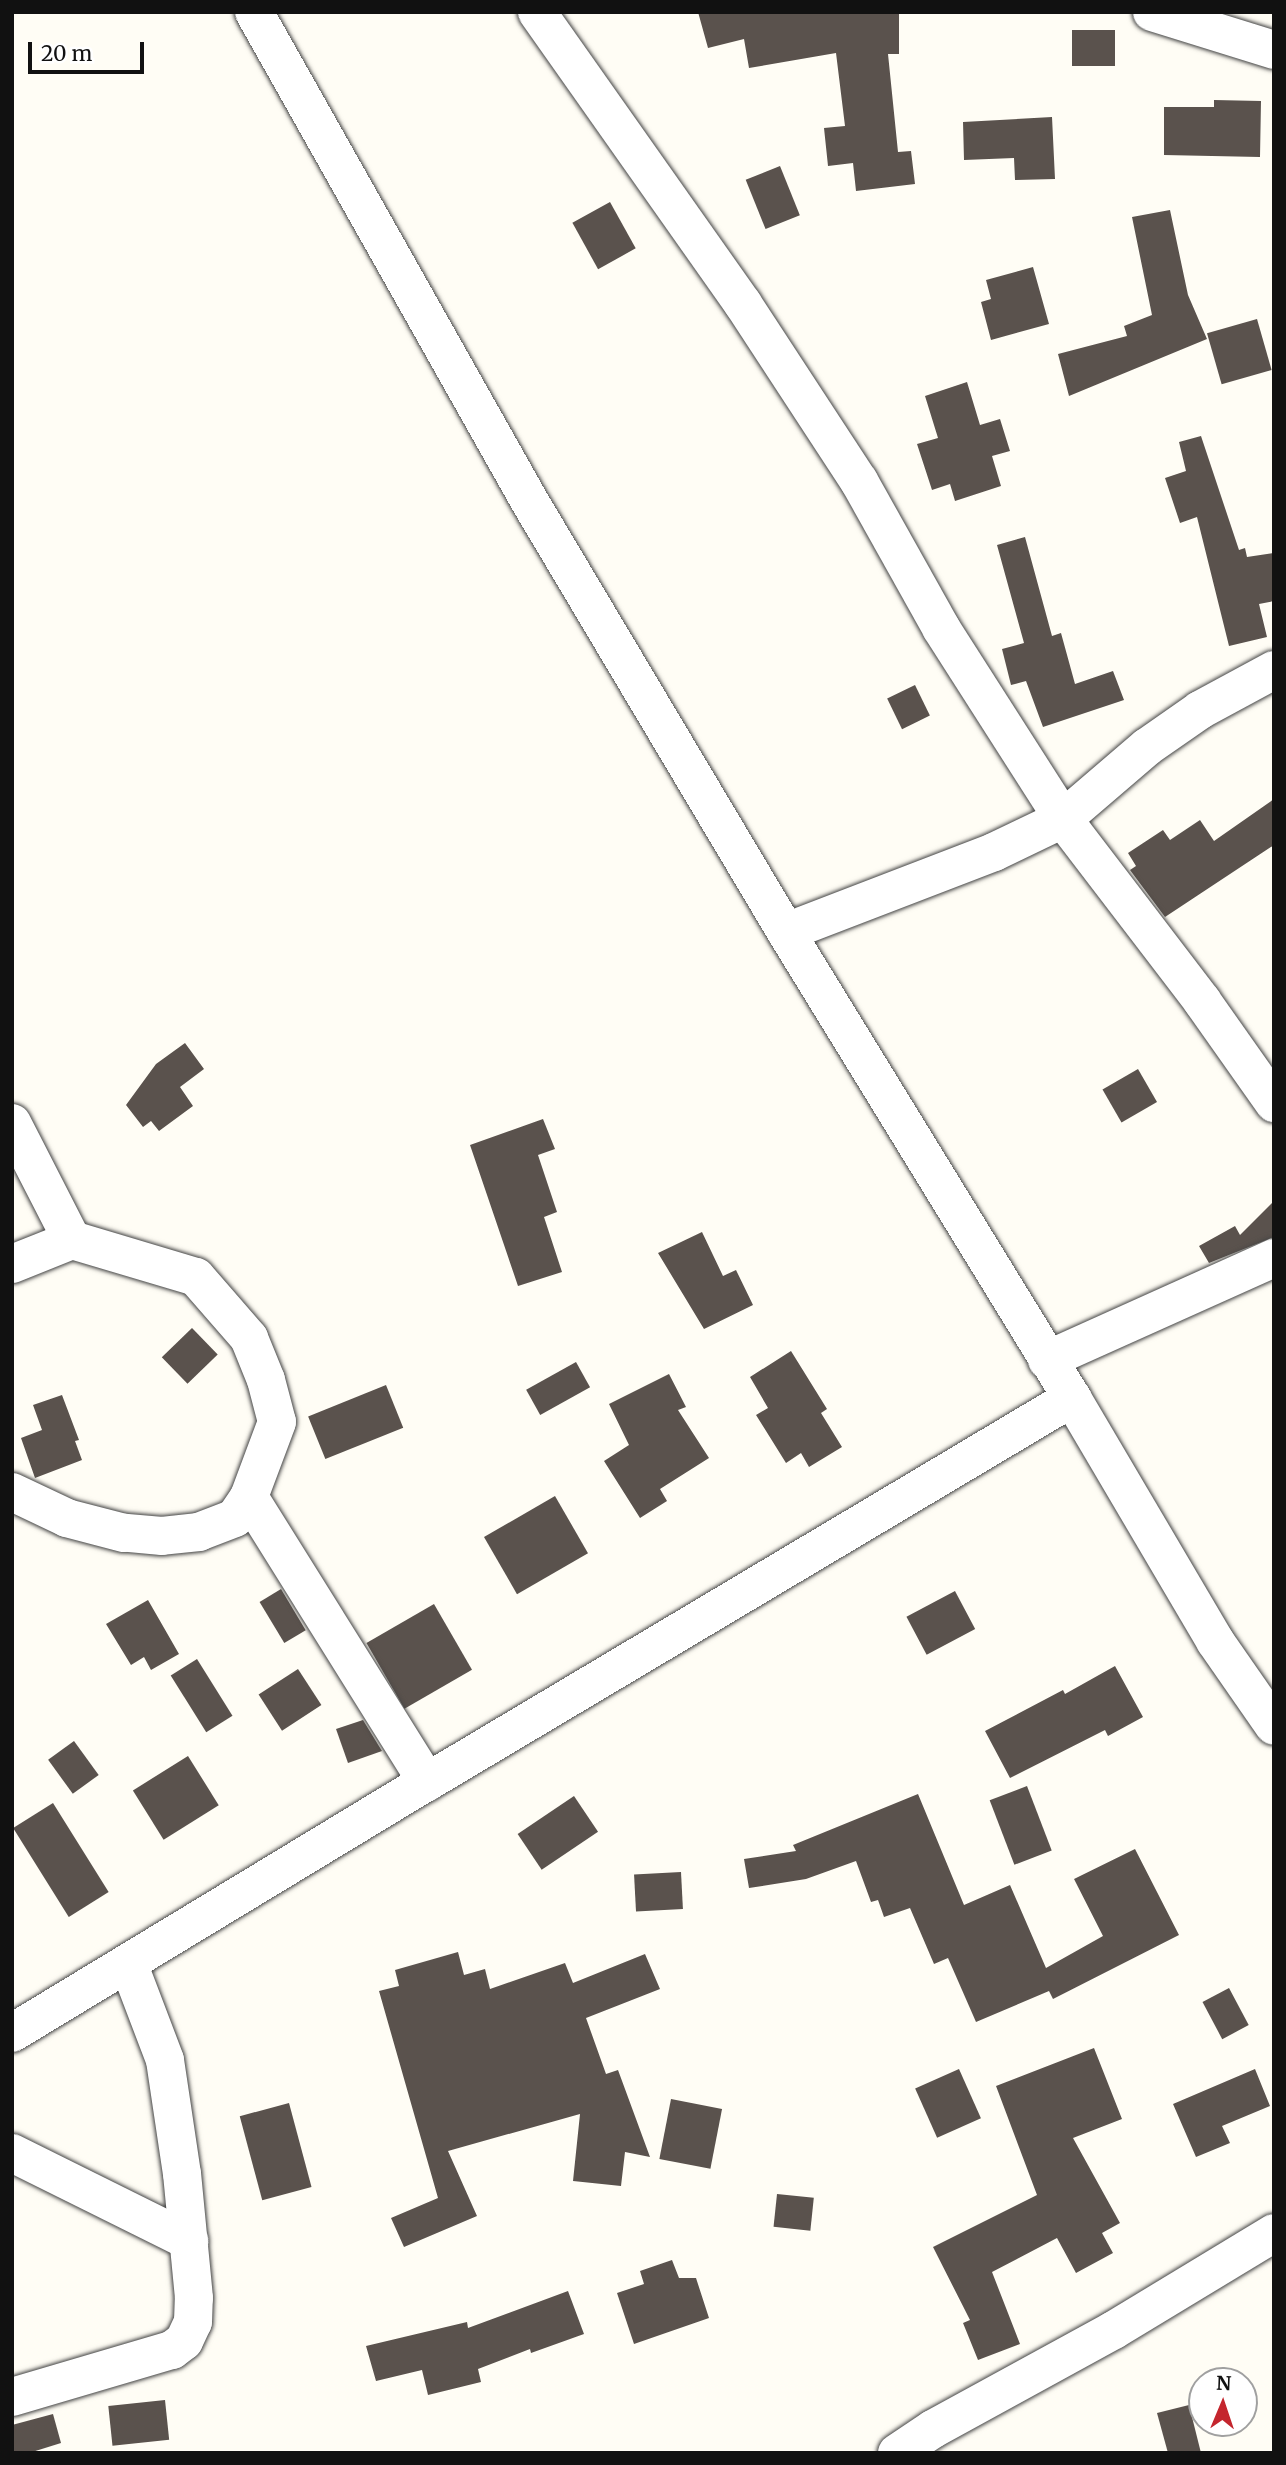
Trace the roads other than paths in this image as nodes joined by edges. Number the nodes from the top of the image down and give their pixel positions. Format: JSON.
{"nodes":[{"id":1,"x":254,"y":12,"type":"edge"},
{"id":2,"x":537,"y":12,"type":"edge"},
{"id":3,"x":1152,"y":12,"type":"edge"},
{"id":4,"x":1274,"y":50,"type":"edge"},
{"id":5,"x":1274,"y":670,"type":"edge"},
{"id":6,"x":1063,"y":819,"type":"junction"},
{"id":7,"x":786,"y":932,"type":"junction"},
{"id":8,"x":1274,"y":1103,"type":"edge"},
{"id":9,"x":12,"y":1123,"type":"edge"},
{"id":10,"x":72,"y":1240,"type":"junction"},
{"id":11,"x":1274,"y":1258,"type":"edge"},
{"id":12,"x":12,"y":1264,"type":"edge"},
{"id":13,"x":1046,"y":1360,"type":"junction"},
{"id":14,"x":1072,"y":1398,"type":"junction"},
{"id":15,"x":12,"y":1492,"type":"edge"},
{"id":16,"x":249,"y":1497,"type":"junction"},
{"id":17,"x":1274,"y":1726,"type":"edge"},
{"id":18,"x":427,"y":1782,"type":"junction"},
{"id":19,"x":129,"y":1965,"type":"junction"},
{"id":20,"x":12,"y":2033,"type":"edge"},
{"id":21,"x":12,"y":2153,"type":"edge"},
{"id":22,"x":1274,"y":2234,"type":"edge"},
{"id":23,"x":189,"y":2241,"type":"junction"},
{"id":24,"x":12,"y":2397,"type":"edge"},
{"id":25,"x":934,"y":2441,"type":"edge"},
{"id":26,"x":897,"y":2453,"type":"edge"}],
"edges":[{"from":1,"to":7,"type":"street"},
{"from":2,"to":6,"type":"street"},
{"from":3,"to":4,"type":"street"},
{"from":5,"to":6,"type":"street"},
{"from":6,"to":7,"type":"street"},
{"from":6,"to":8,"type":"street"},
{"from":7,"to":13,"type":"street"},
{"from":9,"to":10,"type":"street"},
{"from":10,"to":12,"type":"street"},
{"from":10,"to":16,"type":"street"},
{"from":11,"to":13,"type":"street"},
{"from":13,"to":14,"type":"street"},
{"from":14,"to":17,"type":"street"},
{"from":14,"to":18,"type":"street"},
{"from":15,"to":16,"type":"street"},
{"from":16,"to":18,"type":"street"},
{"from":18,"to":19,"type":"street"},
{"from":19,"to":20,"type":"street"},
{"from":19,"to":23,"type":"street"},
{"from":21,"to":23,"type":"street"},
{"from":22,"to":25,"type":"street"},
{"from":23,"to":24,"type":"street"},
{"from":25,"to":26,"type":"street"}]}
